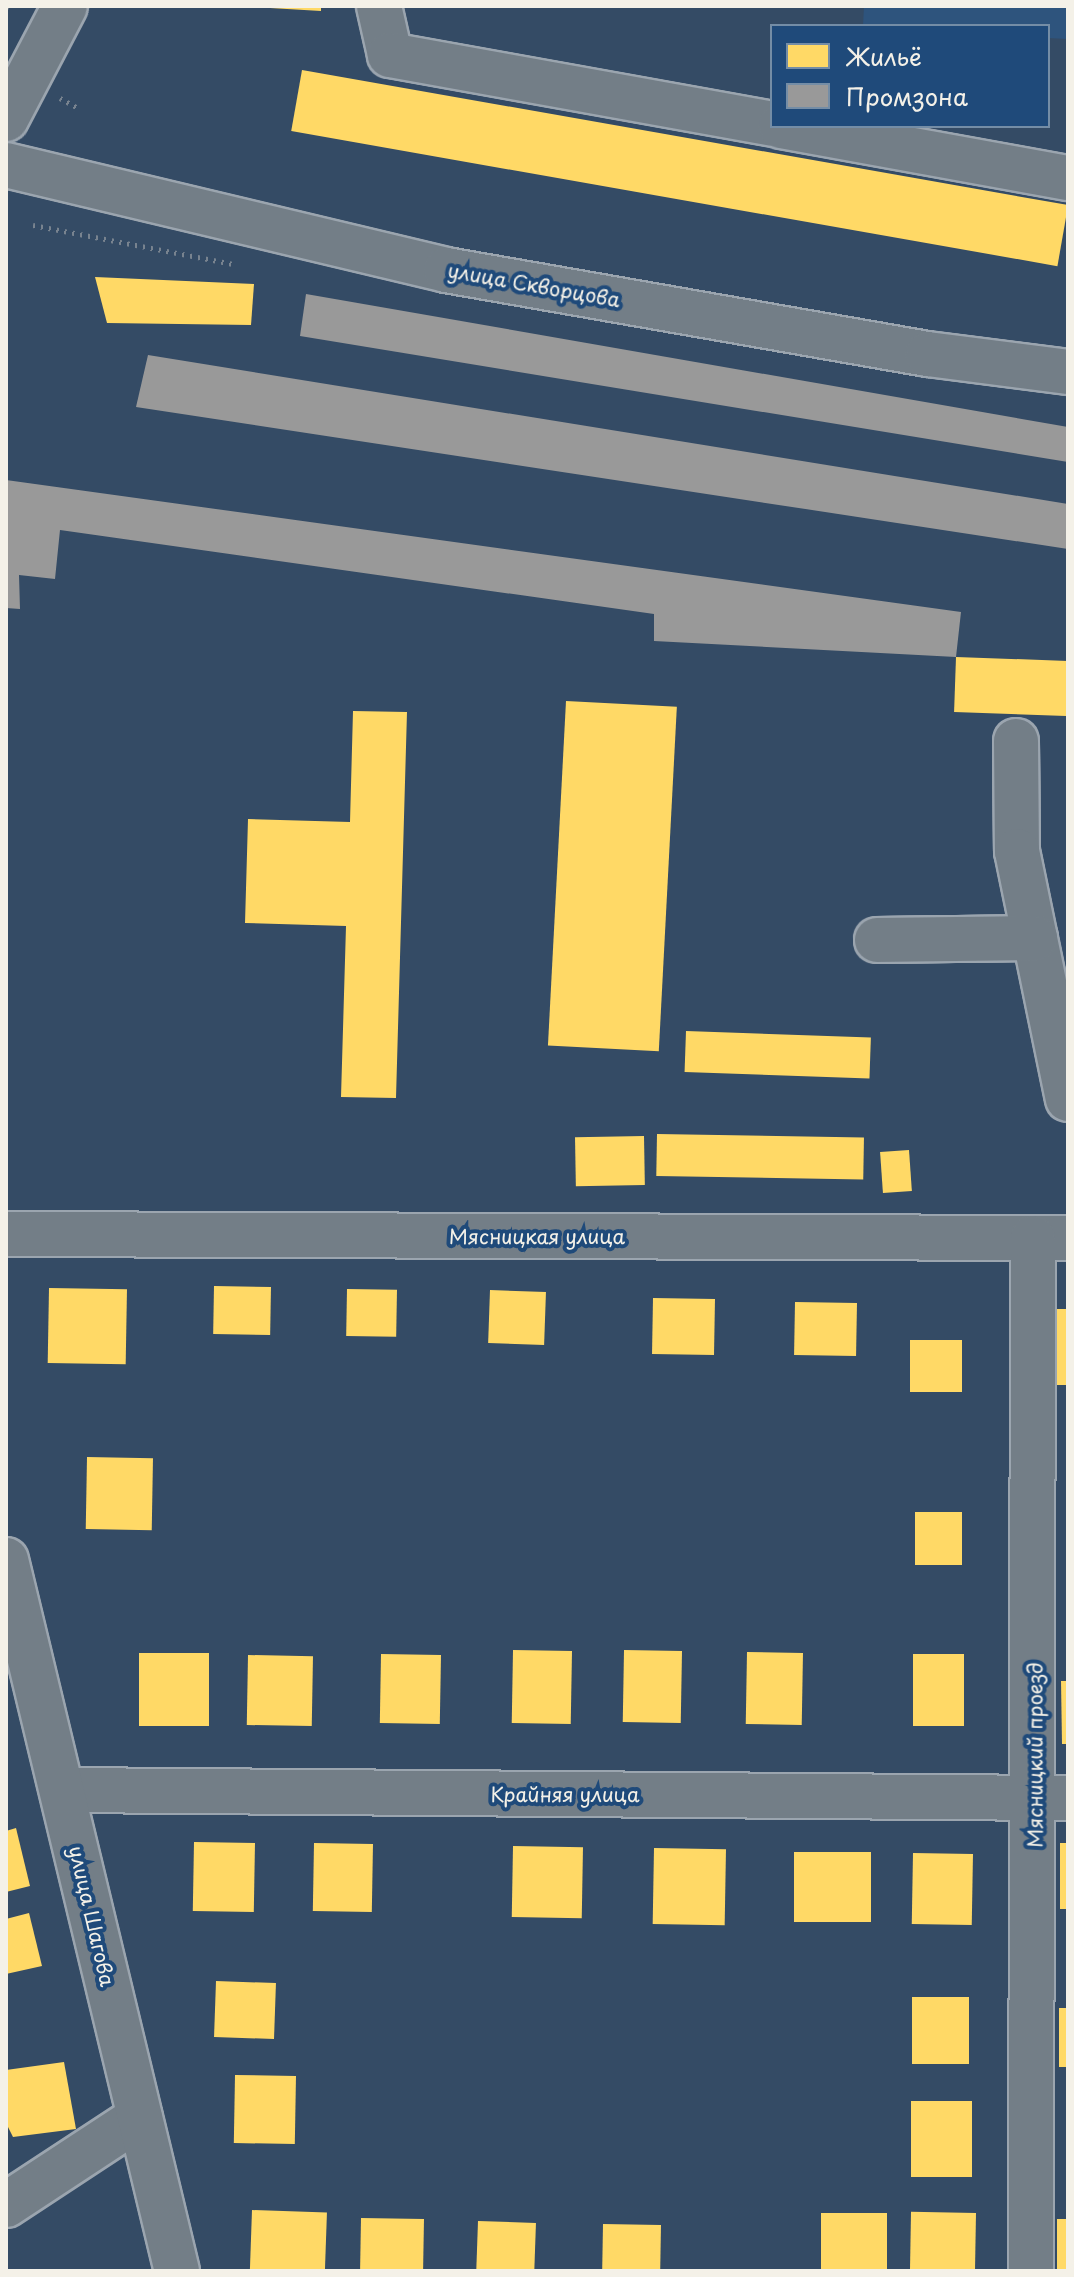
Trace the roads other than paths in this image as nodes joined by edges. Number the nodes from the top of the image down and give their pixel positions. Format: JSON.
{"nodes":[{"id":1,"x":65,"y":6,"type":"edge"},
{"id":2,"x":379,"y":6,"type":"edge"},
{"id":3,"x":6,"y":119,"type":"edge"},
{"id":4,"x":770,"y":124,"type":"edge"},
{"id":5,"x":792,"y":128,"type":"edge"},
{"id":6,"x":6,"y":165,"type":"edge"},
{"id":7,"x":1068,"y":178,"type":"edge"},
{"id":8,"x":1068,"y":372,"type":"edge"},
{"id":9,"x":1016,"y":741,"type":"dead end"},
{"id":10,"x":1035,"y":938,"type":"junction"},
{"id":11,"x":877,"y":940,"type":"dead end"},
{"id":12,"x":1068,"y":1099,"type":"edge"},
{"id":13,"x":6,"y":1234,"type":"edge"},
{"id":14,"x":1051,"y":1238,"type":"edge"},
{"id":15,"x":6,"y":1560,"type":"edge"},
{"id":16,"x":62,"y":1790,"type":"junction"},
{"id":17,"x":1052,"y":1798,"type":"edge"},
{"id":18,"x":140,"y":2117,"type":"junction"},
{"id":19,"x":6,"y":2205,"type":"edge"},
{"id":20,"x":177,"y":2271,"type":"edge"},
{"id":21,"x":1031,"y":2271,"type":"edge"}],
"edges":[{"from":1,"to":3,"type":"street"},
{"from":2,"to":4,"type":"street"},
{"from":5,"to":7,"type":"street"},
{"from":6,"to":8,"type":"street","name":"улица Скворцова"},
{"from":9,"to":10,"type":"street"},
{"from":10,"to":11,"type":"street"},
{"from":10,"to":12,"type":"street"},
{"from":13,"to":14,"type":"street","name":"Мясницкая улица"},
{"from":14,"to":17,"type":"street","name":"Мясницкий проезд"},
{"from":15,"to":16,"type":"street","name":"улица Шагова"},
{"from":16,"to":17,"type":"street","name":"Крайняя улица"},
{"from":16,"to":18,"type":"street","name":"улица Шагова"},
{"from":17,"to":21,"type":"street","name":"Мясницкий проезд"},
{"from":18,"to":19,"type":"street"},
{"from":18,"to":20,"type":"street","name":"улица Шагова"}]}
